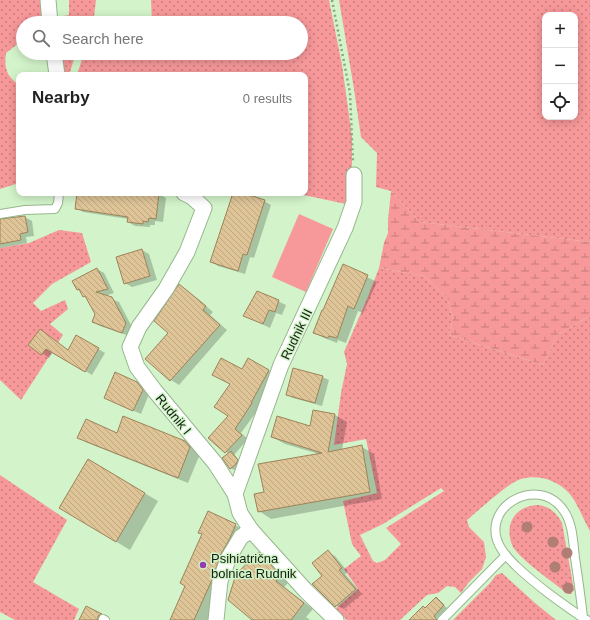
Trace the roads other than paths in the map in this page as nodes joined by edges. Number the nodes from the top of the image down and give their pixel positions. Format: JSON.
{"nodes":[{"id":1,"x":48,"y":0,"type":"edge"},
{"id":2,"x":49,"y":16,"type":"edge"},
{"id":3,"x":55,"y":60,"type":"edge"},
{"id":4,"x":57,"y":72,"type":"edge"},
{"id":5,"x":354,"y":175,"type":"road end"},
{"id":6,"x":59,"y":196,"type":"edge"},
{"id":7,"x":190,"y":196,"type":"edge"},
{"id":8,"x":0,"y":214,"type":"edge"},
{"id":9,"x":235,"y":494,"type":"junction"},
{"id":10,"x":251,"y":530,"type":"junction"},
{"id":11,"x":506,"y":555,"type":"junction"},
{"id":12,"x":585,"y":619,"type":"edge"},
{"id":13,"x":216,"y":620,"type":"edge"},
{"id":14,"x":336,"y":620,"type":"edge"},
{"id":15,"x":442,"y":620,"type":"edge"}],
"edges":[{"from":1,"to":2,"type":"street"},
{"from":3,"to":4,"type":"street"},
{"from":5,"to":9,"type":"street","name":"Rudnik III"},
{"from":6,"to":8,"type":"lane"},
{"from":7,"to":9,"type":"street","name":"Rudnik I"},
{"from":9,"to":10,"type":"street","name":"Rudnik I"},
{"from":10,"to":13,"type":"street"},
{"from":10,"to":14,"type":"street","name":"Rudnik I"},
{"from":11,"to":12,"type":"lane"},
{"from":11,"to":12,"type":"lane"},
{"from":11,"to":15,"type":"lane"}]}
